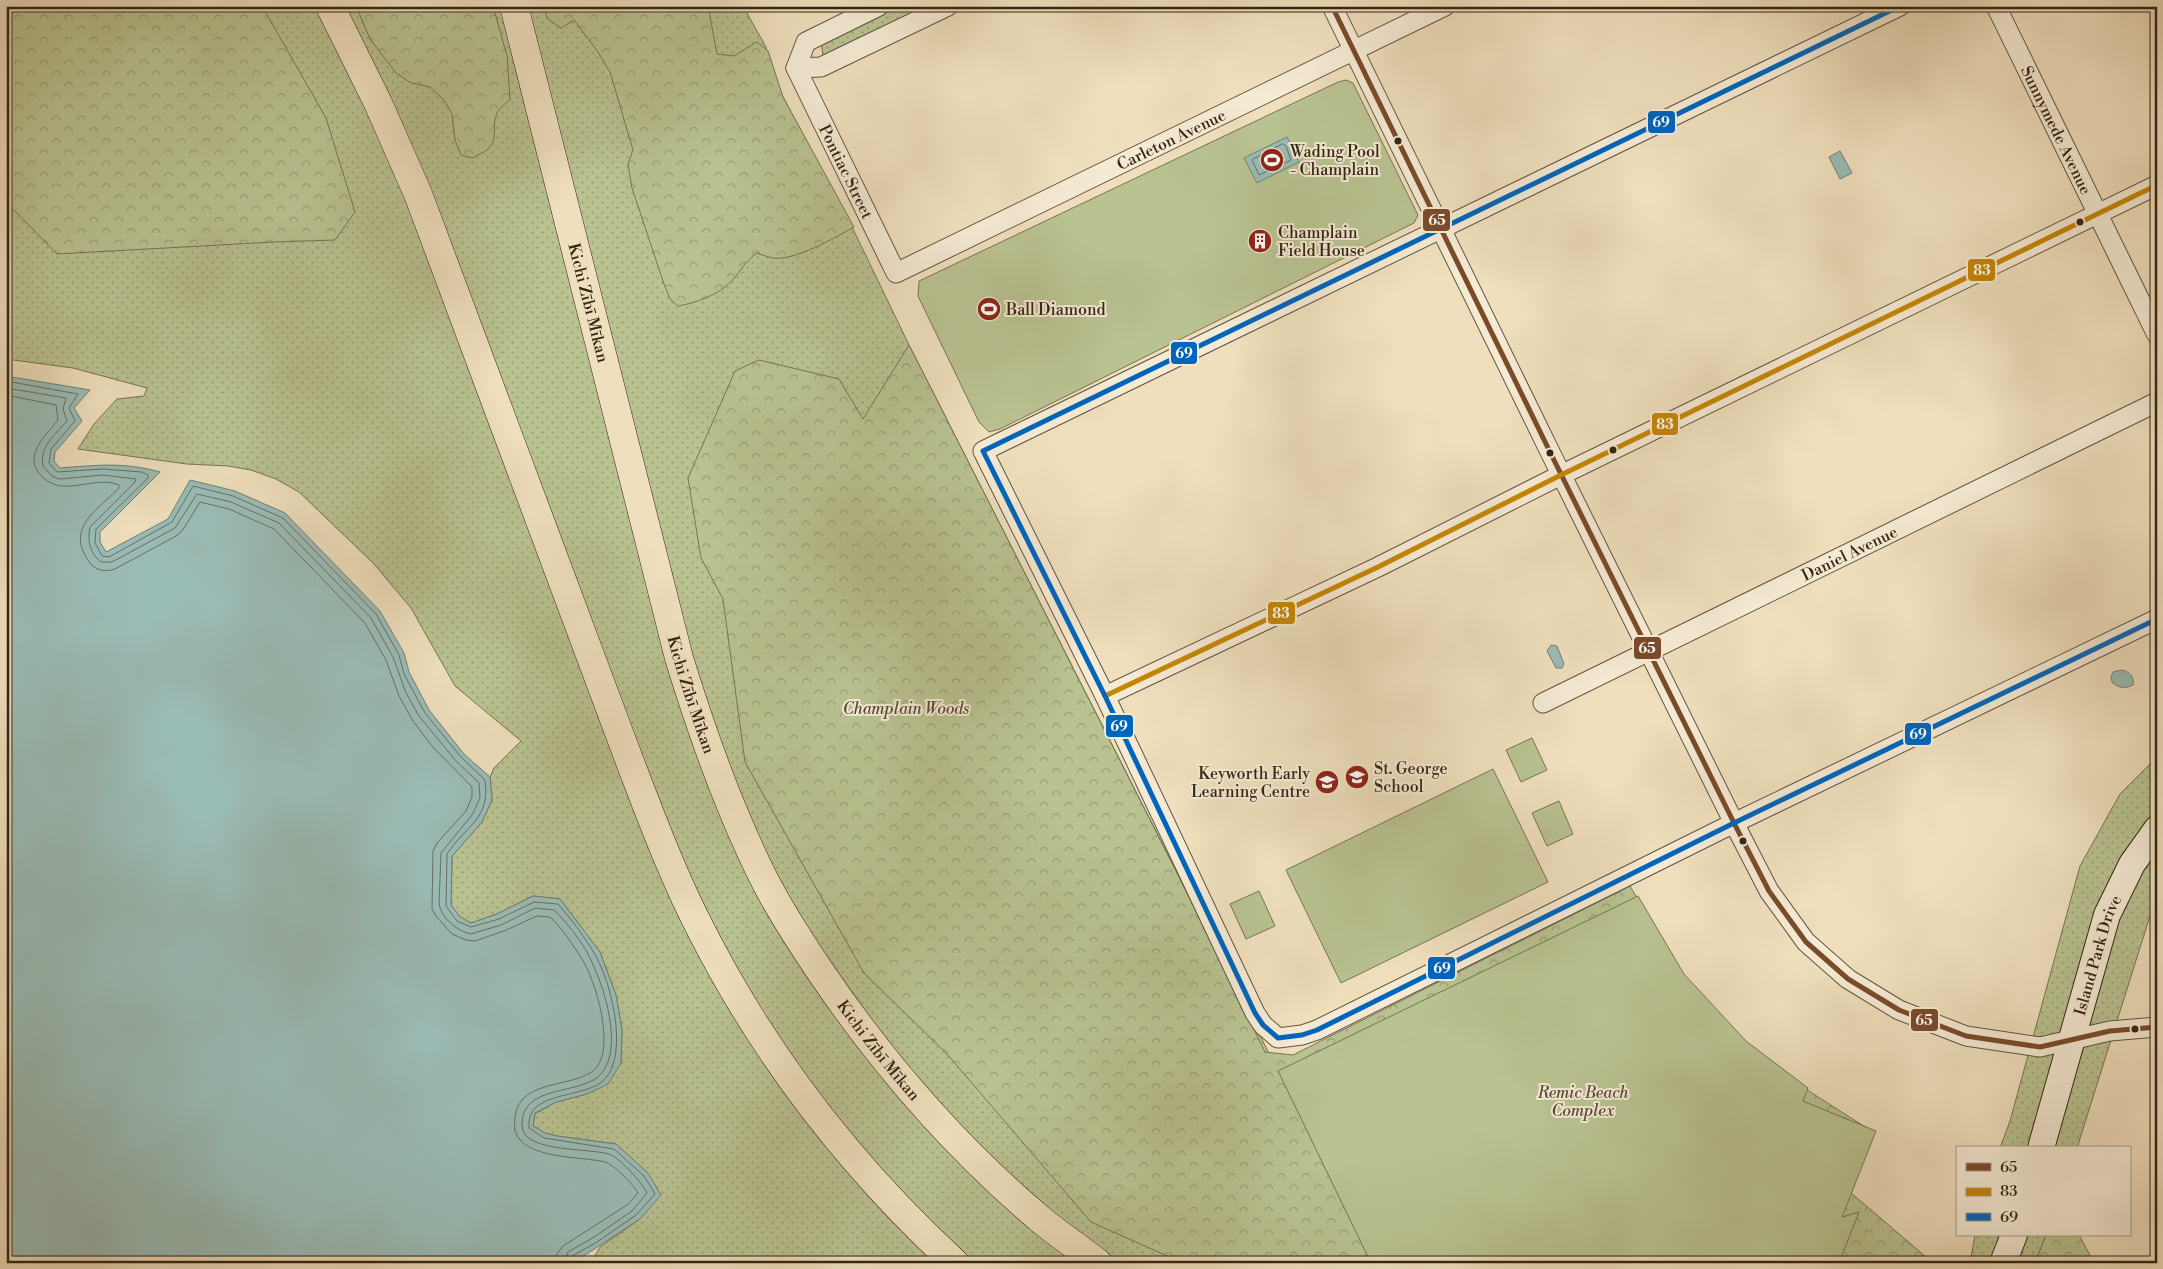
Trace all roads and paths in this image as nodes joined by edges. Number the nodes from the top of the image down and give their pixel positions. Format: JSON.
{"nodes":[{"id":1,"x":330,"y":6,"type":"edge"},
{"id":2,"x":514,"y":6,"type":"edge"},
{"id":3,"x":879,"y":6,"type":"edge"},
{"id":4,"x":948,"y":6,"type":"edge"},
{"id":5,"x":1332,"y":6,"type":"edge"},
{"id":6,"x":1445,"y":6,"type":"edge"},
{"id":7,"x":1900,"y":6,"type":"edge"},
{"id":8,"x":1996,"y":6,"type":"edge"},
{"id":9,"x":1354,"y":51,"type":"junction"},
{"id":10,"x":796,"y":68,"type":"junction"},
{"id":11,"x":2157,"y":185,"type":"edge"},
{"id":12,"x":2098,"y":215,"type":"junction"},
{"id":13,"x":1440,"y":229,"type":"junction"},
{"id":14,"x":896,"y":273,"type":"joint"},
{"id":15,"x":2157,"y":335,"type":"edge"},
{"id":16,"x":2157,"y":402,"type":"edge"},
{"id":17,"x":1561,"y":475,"type":"junction"},
{"id":18,"x":2157,"y":619,"type":"edge"},
{"id":19,"x":1649,"y":652,"type":"junction"},
{"id":20,"x":1105,"y":696,"type":"junction"},
{"id":21,"x":1543,"y":703,"type":"dead end"},
{"id":22,"x":1734,"y":823,"type":"junction"},
{"id":23,"x":2157,"y":829,"type":"edge"},
{"id":24,"x":2157,"y":1027,"type":"edge"},
{"id":25,"x":2072,"y":1038,"type":"junction"},
{"id":26,"x":2042,"y":1146,"type":"edge"},
{"id":27,"x":2016,"y":1236,"type":"edge"},
{"id":28,"x":2016,"y":1236,"type":"edge"},
{"id":29,"x":955,"y":1263,"type":"edge"},
{"id":30,"x":1098,"y":1263,"type":"edge"},
{"id":31,"x":2003,"y":1263,"type":"edge"},
{"id":32,"x":2012,"y":1263,"type":"edge"}],
"edges":[{"from":1,"to":29,"type":"highway"},
{"from":2,"to":30,"type":"highway","name":"Kichi Zībī Mīkan"},
{"from":3,"to":10,"type":"street"},
{"from":4,"to":10,"type":"street"},
{"from":5,"to":9,"type":"street"},
{"from":6,"to":9,"type":"street","name":"Carleton Avenue"},
{"from":7,"to":13,"type":"street"},
{"from":8,"to":12,"type":"street","name":"Sunnymede Avenue"},
{"from":9,"to":13,"type":"street"},
{"from":9,"to":14,"type":"street","name":"Carleton Avenue"},
{"from":10,"to":14,"type":"street","name":"Pontiac Street"},
{"from":11,"to":12,"type":"street"},
{"from":12,"to":15,"type":"street","name":"Sunnymede Avenue"},
{"from":12,"to":17,"type":"street"},
{"from":13,"to":17,"type":"street"},
{"from":13,"to":20,"type":"street"},
{"from":16,"to":19,"type":"street","name":"Daniel Avenue"},
{"from":17,"to":19,"type":"street"},
{"from":17,"to":20,"type":"street"},
{"from":18,"to":22,"type":"street"},
{"from":19,"to":21,"type":"street","name":"Daniel Avenue"},
{"from":19,"to":22,"type":"street"},
{"from":20,"to":22,"type":"street"},
{"from":22,"to":25,"type":"street"},
{"from":23,"to":25,"type":"main road","name":"Island Park Drive"},
{"from":24,"to":25,"type":"street"},
{"from":25,"to":26,"type":"main road","name":"Island Park Drive"},
{"from":27,"to":31,"type":"main road"},
{"from":28,"to":32,"type":"main road"}]}
